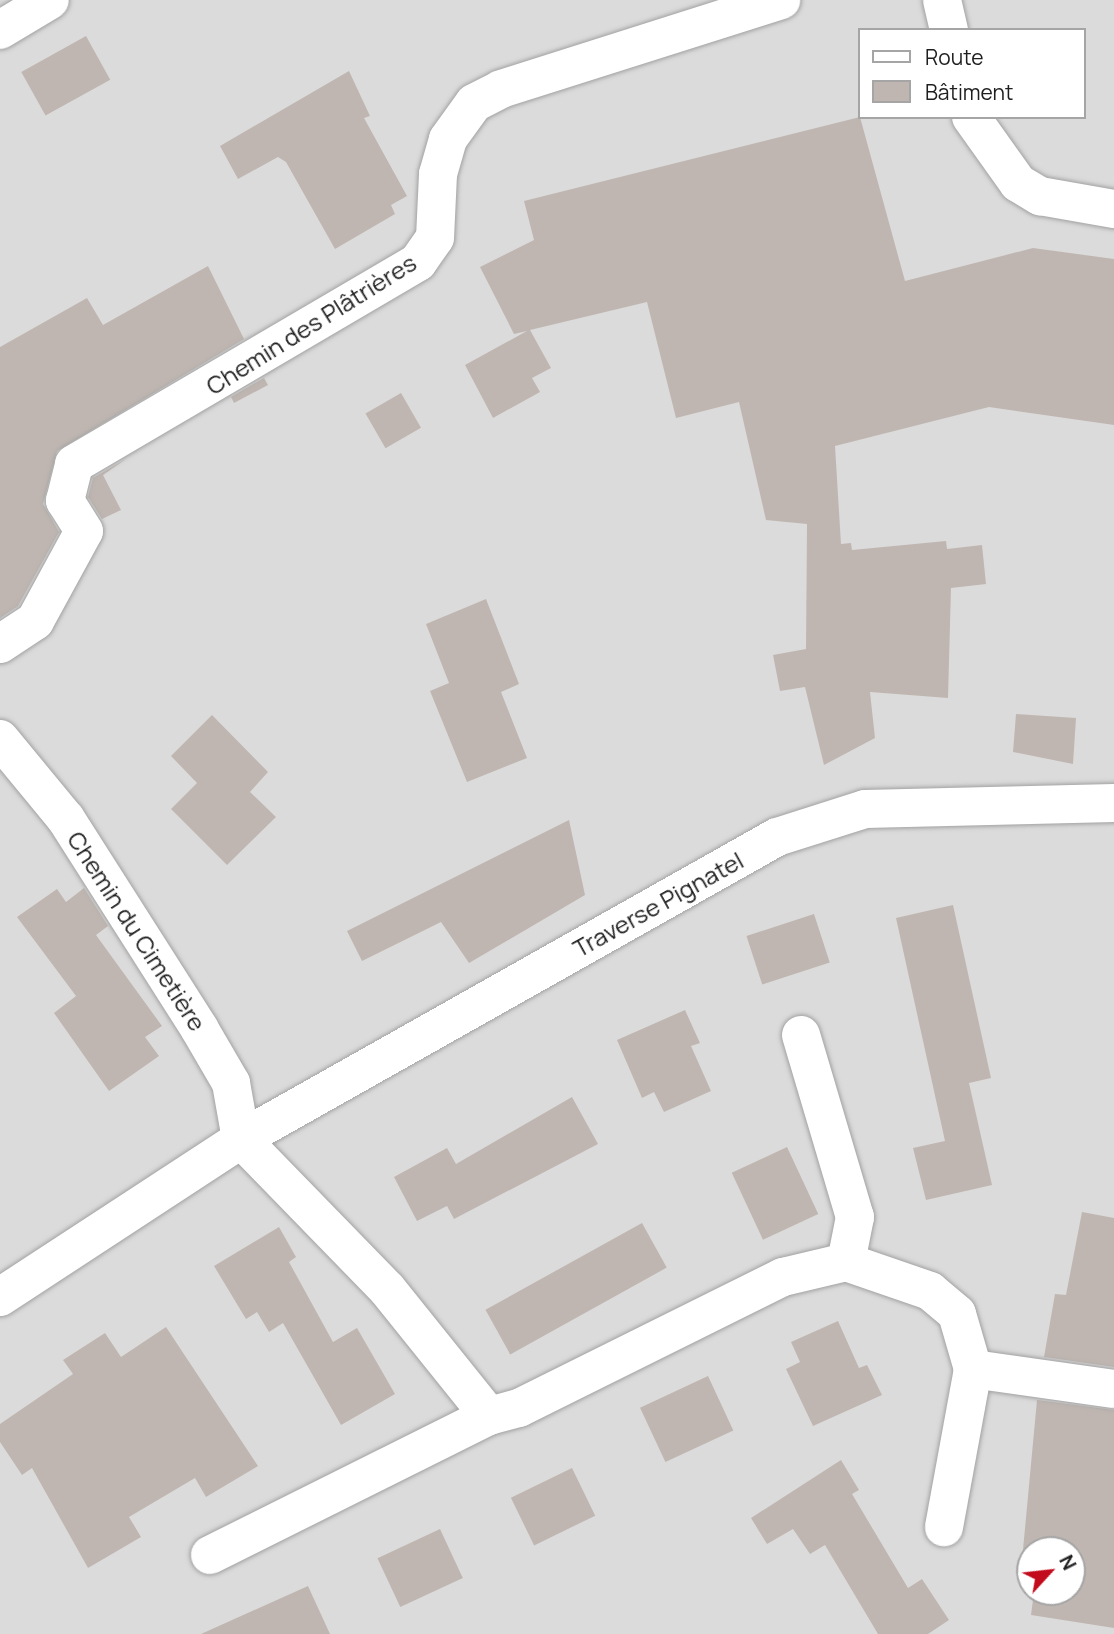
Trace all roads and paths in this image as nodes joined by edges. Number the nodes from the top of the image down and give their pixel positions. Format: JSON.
{"nodes":[{"id":1,"x":50,"y":0,"type":"edge"},
{"id":2,"x":781,"y":0,"type":"edge"},
{"id":3,"x":942,"y":0,"type":"edge"},
{"id":4,"x":949,"y":28,"type":"edge"},
{"id":5,"x":0,"y":30,"type":"edge"},
{"id":6,"x":972,"y":119,"type":"edge"},
{"id":7,"x":1114,"y":209,"type":"edge"},
{"id":8,"x":0,"y":644,"type":"edge"},
{"id":9,"x":0,"y":738,"type":"edge"},
{"id":10,"x":1114,"y":803,"type":"edge"},
{"id":11,"x":801,"y":1035,"type":"dead end"},
{"id":12,"x":241,"y":1139,"type":"junction"},
{"id":13,"x":846,"y":1262,"type":"junction"},
{"id":14,"x":0,"y":1297,"type":"edge"},
{"id":15,"x":973,"y":1369,"type":"junction"},
{"id":16,"x":1114,"y":1389,"type":"edge"},
{"id":17,"x":489,"y":1416,"type":"junction"},
{"id":18,"x":944,"y":1527,"type":"dead end"},
{"id":19,"x":210,"y":1555,"type":"dead end"}],
"edges":[{"from":1,"to":5,"type":"street"},
{"from":2,"to":8,"type":"street","name":"Chemin des Plâtrières"},
{"from":3,"to":4,"type":"street"},
{"from":6,"to":7,"type":"street"},
{"from":9,"to":12,"type":"street","name":"Chemin du Cimetière"},
{"from":10,"to":12,"type":"street","name":"Traverse Pignatel"},
{"from":11,"to":13,"type":"street"},
{"from":12,"to":14,"type":"street","name":"Traverse Pignatel"},
{"from":12,"to":17,"type":"street"},
{"from":13,"to":15,"type":"street"},
{"from":13,"to":17,"type":"street"},
{"from":15,"to":16,"type":"street"},
{"from":15,"to":18,"type":"street"},
{"from":17,"to":19,"type":"street"}]}
